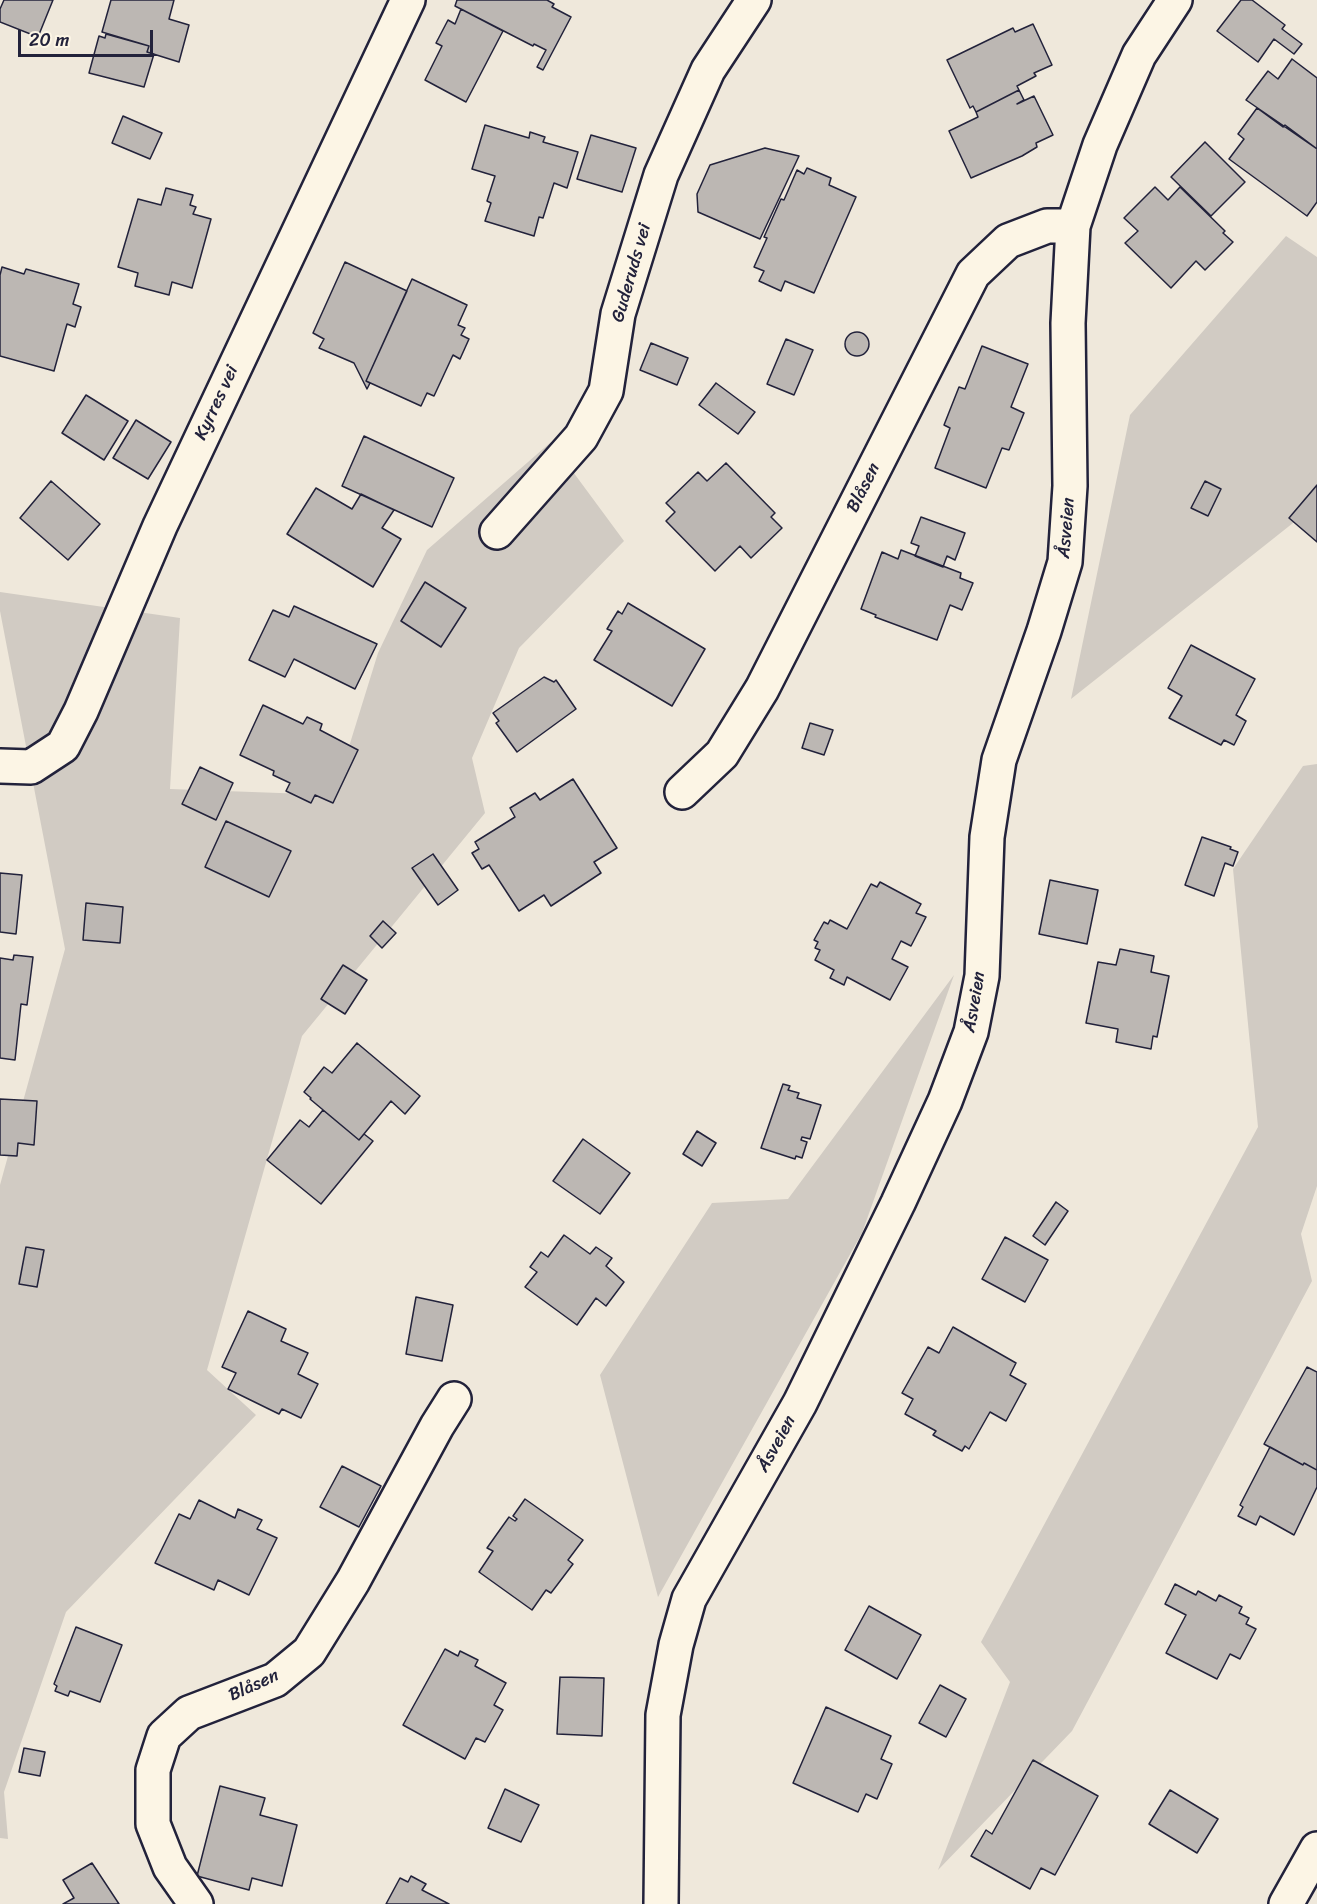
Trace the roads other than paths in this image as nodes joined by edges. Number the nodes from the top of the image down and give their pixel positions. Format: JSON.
{"nodes":[{"id":1,"x":408,"y":0,"type":"edge"},
{"id":2,"x":754,"y":0,"type":"edge"},
{"id":3,"x":1175,"y":0,"type":"edge"},
{"id":4,"x":1073,"y":226,"type":"junction"},
{"id":5,"x":497,"y":531,"type":"dead end"},
{"id":6,"x":0,"y":766,"type":"edge"},
{"id":7,"x":682,"y":792,"type":"dead end"},
{"id":8,"x":454,"y":1398,"type":"dead end"},
{"id":9,"x":1317,"y":1849,"type":"edge"},
{"id":10,"x":196,"y":1904,"type":"edge"},
{"id":11,"x":661,"y":1904,"type":"edge"},
{"id":12,"x":1286,"y":1904,"type":"edge"}],
"edges":[{"from":1,"to":6,"type":"street","name":"Kyrres vei"},
{"from":2,"to":5,"type":"street","name":"Guderuds vei"},
{"from":3,"to":4,"type":"street","name":"Åsveien"},
{"from":4,"to":7,"type":"street","name":"Blåsen"},
{"from":4,"to":11,"type":"street","name":"Åsveien"},
{"from":8,"to":10,"type":"street","name":"Blåsen"},
{"from":9,"to":12,"type":"street"}]}
